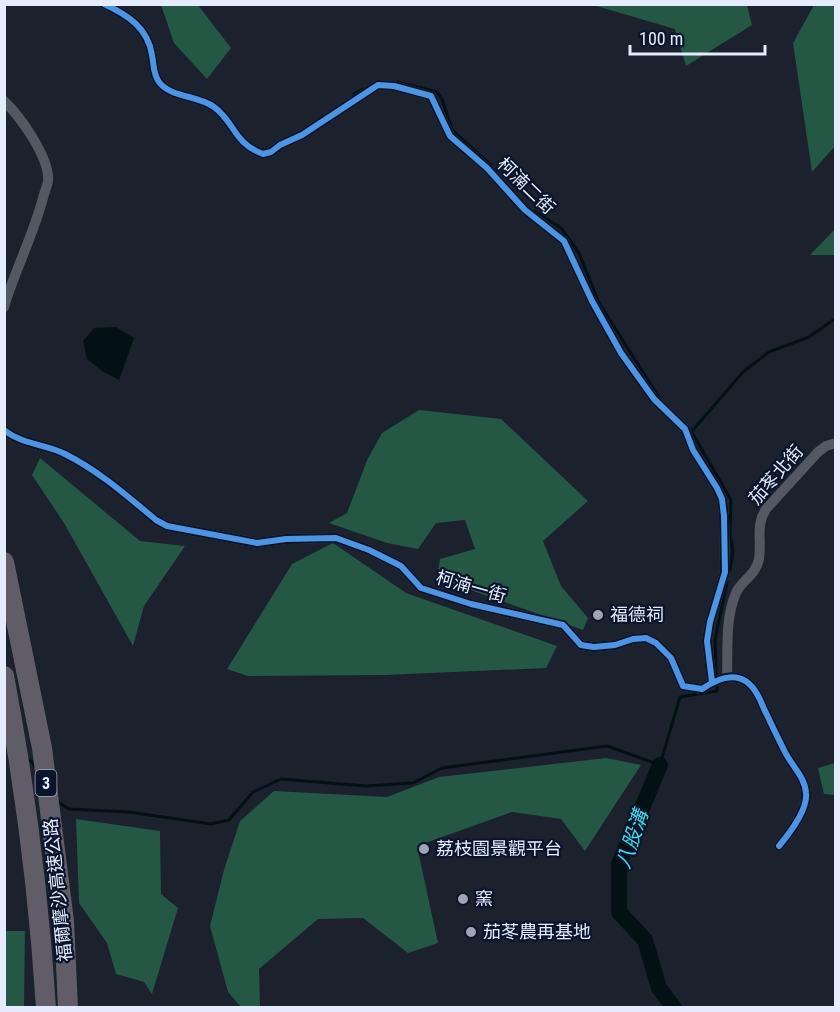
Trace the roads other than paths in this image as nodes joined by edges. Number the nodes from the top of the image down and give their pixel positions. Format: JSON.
{"nodes":[{"id":1,"x":104,"y":4,"type":"edge"},
{"id":2,"x":4,"y":101,"type":"edge"},
{"id":3,"x":4,"y":308,"type":"edge"},
{"id":4,"x":4,"y":430,"type":"edge"},
{"id":5,"x":836,"y":443,"type":"edge"},
{"id":6,"x":4,"y":561,"type":"edge"},
{"id":7,"x":4,"y":676,"type":"edge"},
{"id":8,"x":727,"y":676,"type":"junction"},
{"id":9,"x":712,"y":682,"type":"junction"},
{"id":10,"x":779,"y":846,"type":"dead end"},
{"id":11,"x":46,"y":1008,"type":"edge"},
{"id":12,"x":68,"y":1008,"type":"edge"}],
"edges":[{"from":1,"to":9,"type":"street","name":"柯湳二街"},
{"from":2,"to":3,"type":"street"},
{"from":4,"to":9,"type":"street","name":"柯湳一街"},
{"from":5,"to":8,"type":"street","name":"茄苳北街"},
{"from":6,"to":12,"type":"highway","name":"福爾摩沙高速公路","number":"3"},
{"from":7,"to":11,"type":"highway","name":"福爾摩沙高速公路","number":"3"},
{"from":8,"to":9,"type":"street","name":"柯湳一街"},
{"from":8,"to":10,"type":"street"}]}
